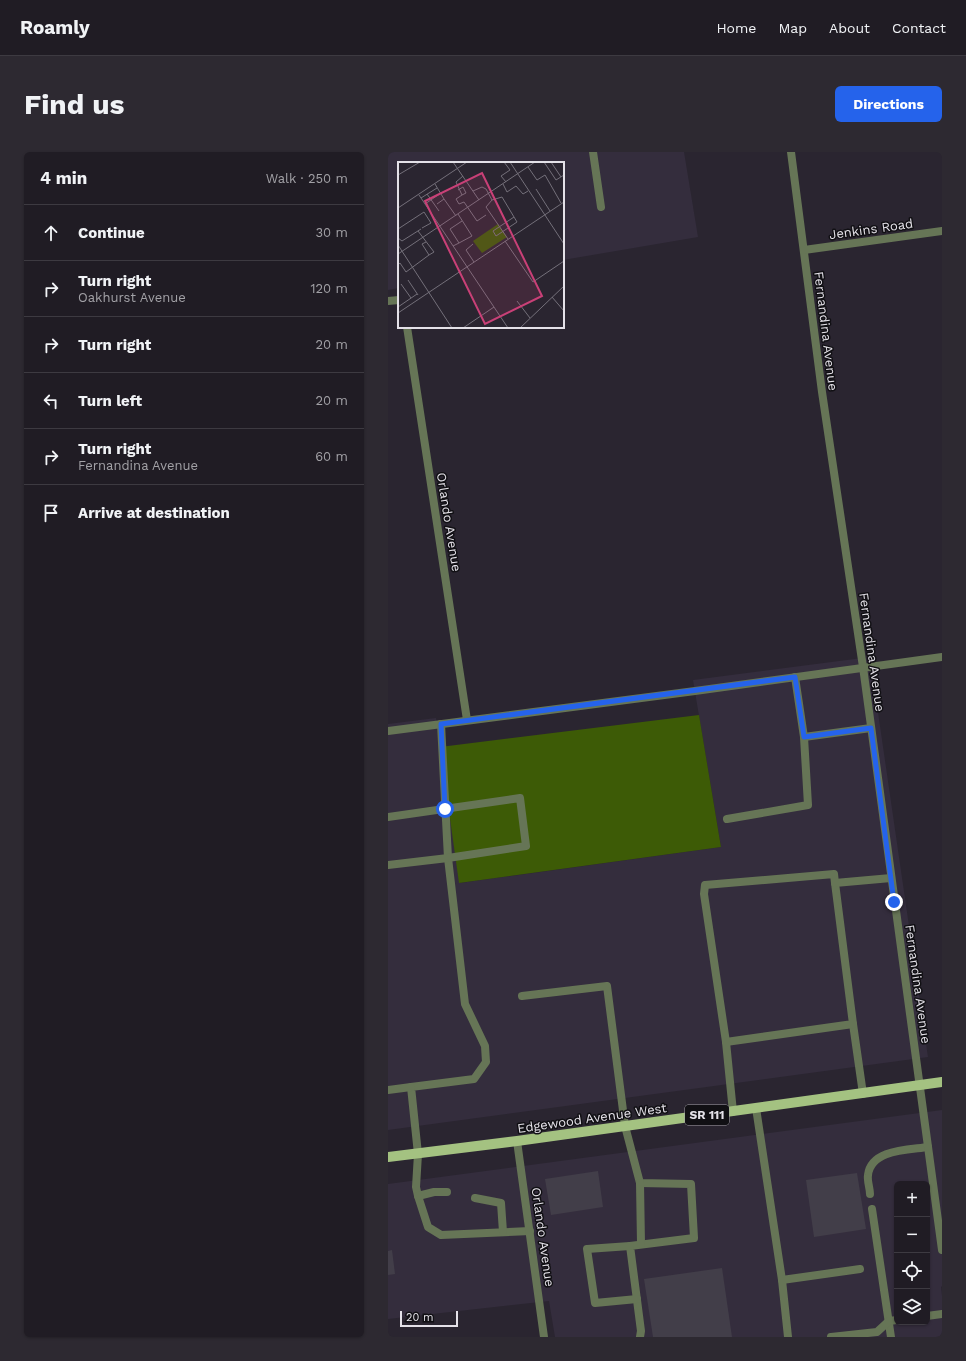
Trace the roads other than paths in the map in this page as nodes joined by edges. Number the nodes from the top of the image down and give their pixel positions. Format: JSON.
{"nodes":[{"id":1,"x":593,"y":152,"type":"edge"},
{"id":2,"x":791,"y":152,"type":"edge"},
{"id":3,"x":601,"y":207,"type":"dead end"},
{"id":4,"x":942,"y":231,"type":"edge"},
{"id":5,"x":804,"y":250,"type":"junction"},
{"id":6,"x":398,"y":300,"type":"edge"},
{"id":7,"x":388,"y":301,"type":"edge"},
{"id":8,"x":407,"y":328,"type":"edge"},
{"id":9,"x":942,"y":657,"type":"edge"},
{"id":10,"x":863,"y":667,"type":"junction"},
{"id":11,"x":795,"y":677,"type":"junction"},
{"id":12,"x":467,"y":720,"type":"junction"},
{"id":13,"x":441,"y":724,"type":"junction"},
{"id":14,"x":871,"y":728,"type":"junction"},
{"id":15,"x":388,"y":731,"type":"edge"},
{"id":16,"x":804,"y":737,"type":"junction"},
{"id":17,"x":445,"y":809,"type":"junction"},
{"id":18,"x":388,"y":817,"type":"edge"},
{"id":19,"x":727,"y":819,"type":"dead end"},
{"id":20,"x":448,"y":858,"type":"junction"},
{"id":21,"x":388,"y":865,"type":"edge"},
{"id":22,"x":891,"y":878,"type":"junction"},
{"id":23,"x":835,"y":883,"type":"junction"},
{"id":24,"x":522,"y":996,"type":"dead end"},
{"id":25,"x":853,"y":1024,"type":"junction"},
{"id":26,"x":726,"y":1042,"type":"junction"},
{"id":27,"x":942,"y":1082,"type":"edge"},
{"id":28,"x":919,"y":1085,"type":"junction"},
{"id":29,"x":411,"y":1087,"type":"junction"},
{"id":30,"x":388,"y":1090,"type":"edge"},
{"id":31,"x":863,"y":1094,"type":"junction"},
{"id":32,"x":756,"y":1108,"type":"junction"},
{"id":33,"x":733,"y":1112,"type":"junction"},
{"id":34,"x":625,"y":1126,"type":"junction"},
{"id":35,"x":517,"y":1141,"type":"junction"},
{"id":36,"x":928,"y":1147,"type":"junction"},
{"id":37,"x":418,"y":1154,"type":"junction"},
{"id":38,"x":388,"y":1158,"type":"edge"},
{"id":39,"x":640,"y":1184,"type":"junction"},
{"id":40,"x":447,"y":1192,"type":"dead end"},
{"id":41,"x":870,"y":1194,"type":"dead end"},
{"id":42,"x":418,"y":1196,"type":"junction"},
{"id":43,"x":475,"y":1198,"type":"dead end"},
{"id":44,"x":872,"y":1209,"type":"dead end"},
{"id":45,"x":530,"y":1231,"type":"junction"},
{"id":46,"x":503,"y":1232,"type":"junction"},
{"id":47,"x":641,"y":1244,"type":"junction"},
{"id":48,"x":630,"y":1246,"type":"junction"},
{"id":49,"x":942,"y":1250,"type":"edge"},
{"id":50,"x":860,"y":1269,"type":"dead end"},
{"id":51,"x":782,"y":1280,"type":"junction"},
{"id":52,"x":637,"y":1299,"type":"junction"},
{"id":53,"x":942,"y":1314,"type":"edge"},
{"id":54,"x":930,"y":1316,"type":"edge"},
{"id":55,"x":893,"y":1321,"type":"edge"},
{"id":56,"x":544,"y":1337,"type":"edge"},
{"id":57,"x":640,"y":1337,"type":"edge"},
{"id":58,"x":788,"y":1337,"type":"edge"},
{"id":59,"x":831,"y":1337,"type":"edge"},
{"id":60,"x":891,"y":1337,"type":"edge"}],
"edges":[{"from":1,"to":3,"type":"street"},
{"from":2,"to":5,"type":"street","name":"Fernandina Avenue"},
{"from":4,"to":5,"type":"street","name":"Jenkins Road"},
{"from":5,"to":10,"type":"street","name":"Fernandina Avenue"},
{"from":6,"to":7,"type":"street"},
{"from":8,"to":12,"type":"street","name":"Orlando Avenue"},
{"from":9,"to":10,"type":"street"},
{"from":10,"to":11,"type":"street"},
{"from":10,"to":14,"type":"street","name":"Fernandina Avenue"},
{"from":11,"to":12,"type":"street"},
{"from":11,"to":16,"type":"street"},
{"from":12,"to":13,"type":"street"},
{"from":13,"to":15,"type":"street"},
{"from":13,"to":17,"type":"street"},
{"from":14,"to":16,"type":"street"},
{"from":14,"to":22,"type":"street","name":"Fernandina Avenue"},
{"from":16,"to":19,"type":"street"},
{"from":17,"to":18,"type":"street"},
{"from":17,"to":20,"type":"street"},
{"from":17,"to":20,"type":"street"},
{"from":20,"to":21,"type":"street"},
{"from":20,"to":29,"type":"street"},
{"from":22,"to":23,"type":"street"},
{"from":22,"to":28,"type":"street","name":"Fernandina Avenue"},
{"from":23,"to":25,"type":"street"},
{"from":23,"to":26,"type":"street"},
{"from":24,"to":34,"type":"street"},
{"from":25,"to":26,"type":"street"},
{"from":25,"to":31,"type":"street"},
{"from":26,"to":33,"type":"street"},
{"from":27,"to":28,"type":"main road","name":"Edgewood Avenue West","number":"SR 111"},
{"from":28,"to":31,"type":"main road","name":"Edgewood Avenue West","number":"SR 111"},
{"from":28,"to":36,"type":"street","name":"Fernandina Avenue"},
{"from":29,"to":30,"type":"street"},
{"from":29,"to":37,"type":"street"},
{"from":31,"to":32,"type":"main road","name":"Edgewood Avenue West","number":"SR 111"},
{"from":32,"to":33,"type":"main road","name":"Edgewood Avenue West","number":"SR 111"},
{"from":32,"to":51,"type":"street"},
{"from":33,"to":34,"type":"main road","name":"Edgewood Avenue West","number":"SR 111"},
{"from":34,"to":35,"type":"main road","name":"Edgewood Avenue West","number":"SR 111"},
{"from":34,"to":39,"type":"street"},
{"from":35,"to":37,"type":"main road","name":"Edgewood Avenue West","number":"SR 111"},
{"from":35,"to":45,"type":"street","name":"Orlando Avenue"},
{"from":36,"to":41,"type":"street"},
{"from":36,"to":49,"type":"street","name":"Fernandina Avenue"},
{"from":37,"to":38,"type":"main road","name":"Edgewood Avenue West","number":"SR 111"},
{"from":37,"to":42,"type":"street"},
{"from":39,"to":47,"type":"street"},
{"from":39,"to":47,"type":"street"},
{"from":40,"to":42,"type":"street"},
{"from":42,"to":46,"type":"street"},
{"from":43,"to":46,"type":"street"},
{"from":44,"to":55,"type":"street"},
{"from":45,"to":46,"type":"street"},
{"from":45,"to":56,"type":"street","name":"Orlando Avenue"},
{"from":47,"to":48,"type":"street"},
{"from":48,"to":52,"type":"street"},
{"from":48,"to":52,"type":"street"},
{"from":50,"to":51,"type":"street"},
{"from":51,"to":58,"type":"street"},
{"from":52,"to":57,"type":"street"},
{"from":53,"to":54,"type":"street"},
{"from":55,"to":59,"type":"street"},
{"from":55,"to":60,"type":"street"}]}
